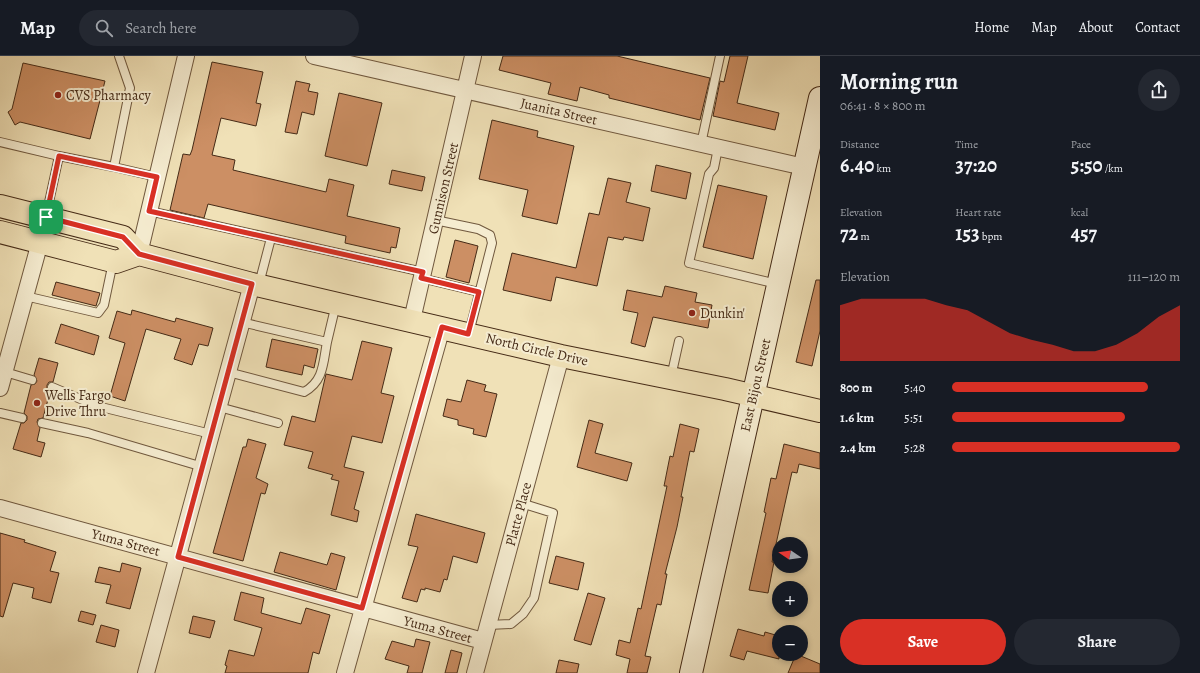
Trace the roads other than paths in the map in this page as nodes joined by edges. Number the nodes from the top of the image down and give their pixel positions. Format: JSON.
{"nodes":[{"id":1,"x":119,"y":56,"type":"edge"},
{"id":2,"x":186,"y":56,"type":"edge"},
{"id":3,"x":314,"y":56,"type":"edge"},
{"id":4,"x":473,"y":56,"type":"edge"},
{"id":5,"x":720,"y":56,"type":"edge"},
{"id":6,"x":466,"y":90,"type":"junction"},
{"id":7,"x":820,"y":98,"type":"edge"},
{"id":8,"x":0,"y":142,"type":"edge"},
{"id":9,"x":701,"y":144,"type":"junction"},
{"id":10,"x":718,"y":148,"type":"junction"},
{"id":11,"x":59,"y":156,"type":"junction"},
{"id":12,"x":114,"y":167,"type":"junction"},
{"id":13,"x":804,"y":168,"type":"junction"},
{"id":14,"x":157,"y":177,"type":"junction"},
{"id":15,"x":0,"y":206,"type":"edge"},
{"id":16,"x":149,"y":211,"type":"junction"},
{"id":17,"x":46,"y":217,"type":"junction"},
{"id":18,"x":435,"y":220,"type":"junction"},
{"id":19,"x":0,"y":232,"type":"edge"},
{"id":20,"x":271,"y":238,"type":"junction"},
{"id":21,"x":40,"y":242,"type":"junction"},
{"id":22,"x":139,"y":254,"type":"junction"},
{"id":23,"x":113,"y":261,"type":"junction"},
{"id":24,"x":422,"y":275,"type":"junction"},
{"id":25,"x":255,"y":284,"type":"junction"},
{"id":26,"x":778,"y":284,"type":"junction"},
{"id":27,"x":479,"y":292,"type":"junction"},
{"id":28,"x":25,"y":296,"type":"junction"},
{"id":29,"x":336,"y":303,"type":"junction"},
{"id":30,"x":412,"y":320,"type":"junction"},
{"id":31,"x":241,"y":322,"type":"junction"},
{"id":32,"x":442,"y":327,"type":"junction"},
{"id":33,"x":468,"y":334,"type":"junction"},
{"id":34,"x":679,"y":341,"type":"dead end"},
{"id":35,"x":327,"y":342,"type":"junction"},
{"id":36,"x":561,"y":356,"type":"junction"},
{"id":37,"x":4,"y":372,"type":"junction"},
{"id":38,"x":228,"y":372,"type":"junction"},
{"id":39,"x":671,"y":378,"type":"junction"},
{"id":40,"x":32,"y":380,"type":"dead end"},
{"id":41,"x":52,"y":387,"type":"dead end"},
{"id":42,"x":0,"y":388,"type":"edge"},
{"id":43,"x":753,"y":395,"type":"junction"},
{"id":44,"x":219,"y":406,"type":"junction"},
{"id":45,"x":820,"y":411,"type":"edge"},
{"id":46,"x":0,"y":413,"type":"edge"},
{"id":47,"x":22,"y":418,"type":"dead end"},
{"id":48,"x":42,"y":422,"type":"dead end"},
{"id":49,"x":278,"y":423,"type":"dead end"},
{"id":50,"x":211,"y":434,"type":"junction"},
{"id":51,"x":203,"y":467,"type":"junction"},
{"id":52,"x":521,"y":503,"type":"junction"},
{"id":53,"x":0,"y":508,"type":"edge"},
{"id":54,"x":178,"y":557,"type":"junction"},
{"id":55,"x":362,"y":608,"type":"junction"},
{"id":56,"x":488,"y":625,"type":"junction"},
{"id":57,"x":483,"y":641,"type":"junction"},
{"id":58,"x":146,"y":673,"type":"edge"},
{"id":59,"x":345,"y":673,"type":"edge"},
{"id":60,"x":475,"y":673,"type":"edge"},
{"id":61,"x":691,"y":673,"type":"edge"}],
"edges":[{"from":1,"to":12,"type":"lane"},
{"from":2,"to":14,"type":"street"},
{"from":3,"to":6,"type":"street","name":"Juanita Street"},
{"from":4,"to":6,"type":"street","name":"Gunnison Street"},
{"from":5,"to":9,"type":"lane"},
{"from":6,"to":9,"type":"street","name":"Juanita Street"},
{"from":6,"to":18,"type":"street","name":"Gunnison Street"},
{"from":7,"to":13,"type":"street","name":"East Bijou Street"},
{"from":8,"to":11,"type":"lane"},
{"from":9,"to":10,"type":"street","name":"Juanita Street"},
{"from":10,"to":13,"type":"street","name":"Juanita Street"},
{"from":10,"to":26,"type":"lane"},
{"from":11,"to":12,"type":"lane"},
{"from":11,"to":17,"type":"lane"},
{"from":12,"to":14,"type":"lane"},
{"from":13,"to":26,"type":"street","name":"East Bijou Street"},
{"from":14,"to":16,"type":"street"},
{"from":15,"to":17,"type":"main road"},
{"from":16,"to":20,"type":"lane"},
{"from":16,"to":22,"type":"street"},
{"from":17,"to":22,"type":"main road"},
{"from":18,"to":24,"type":"street","name":"Gunnison Street"},
{"from":18,"to":27,"type":"lane"},
{"from":19,"to":21,"type":"main road"},
{"from":20,"to":24,"type":"lane"},
{"from":20,"to":25,"type":"lane"},
{"from":21,"to":23,"type":"main road"},
{"from":21,"to":28,"type":"street"},
{"from":22,"to":23,"type":"main road"},
{"from":22,"to":25,"type":"main road","name":"North Circle Drive"},
{"from":23,"to":28,"type":"lane"},
{"from":24,"to":27,"type":"lane"},
{"from":24,"to":30,"type":"street","name":"Gunnison Street"},
{"from":25,"to":29,"type":"main road","name":"North Circle Drive"},
{"from":25,"to":31,"type":"street"},
{"from":26,"to":43,"type":"street","name":"East Bijou Street"},
{"from":27,"to":33,"type":"lane"},
{"from":28,"to":37,"type":"street"},
{"from":29,"to":30,"type":"main road","name":"North Circle Drive"},
{"from":29,"to":35,"type":"lane"},
{"from":30,"to":32,"type":"main road","name":"North Circle Drive"},
{"from":31,"to":35,"type":"lane"},
{"from":31,"to":38,"type":"street"},
{"from":32,"to":33,"type":"main road","name":"North Circle Drive"},
{"from":32,"to":55,"type":"street"},
{"from":33,"to":36,"type":"main road","name":"North Circle Drive"},
{"from":34,"to":39,"type":"lane"},
{"from":35,"to":38,"type":"lane"},
{"from":36,"to":39,"type":"main road","name":"North Circle Drive"},
{"from":36,"to":52,"type":"street","name":"Platte Place"},
{"from":37,"to":40,"type":"lane"},
{"from":37,"to":42,"type":"street"},
{"from":38,"to":44,"type":"street"},
{"from":39,"to":43,"type":"main road","name":"North Circle Drive"},
{"from":41,"to":50,"type":"lane"},
{"from":43,"to":45,"type":"main road","name":"North Circle Drive"},
{"from":43,"to":61,"type":"street","name":"East Bijou Street"},
{"from":44,"to":49,"type":"lane"},
{"from":44,"to":50,"type":"street"},
{"from":46,"to":47,"type":"lane"},
{"from":48,"to":51,"type":"lane"},
{"from":50,"to":51,"type":"street"},
{"from":51,"to":54,"type":"street"},
{"from":52,"to":56,"type":"street","name":"Platte Place"},
{"from":52,"to":56,"type":"lane"},
{"from":53,"to":54,"type":"street","name":"Yuma Street"},
{"from":54,"to":55,"type":"street","name":"Yuma Street"},
{"from":54,"to":58,"type":"street"},
{"from":55,"to":57,"type":"street","name":"Yuma Street"},
{"from":55,"to":59,"type":"street"},
{"from":56,"to":57,"type":"street","name":"Platte Place"},
{"from":57,"to":60,"type":"street","name":"Platte Place"}]}
